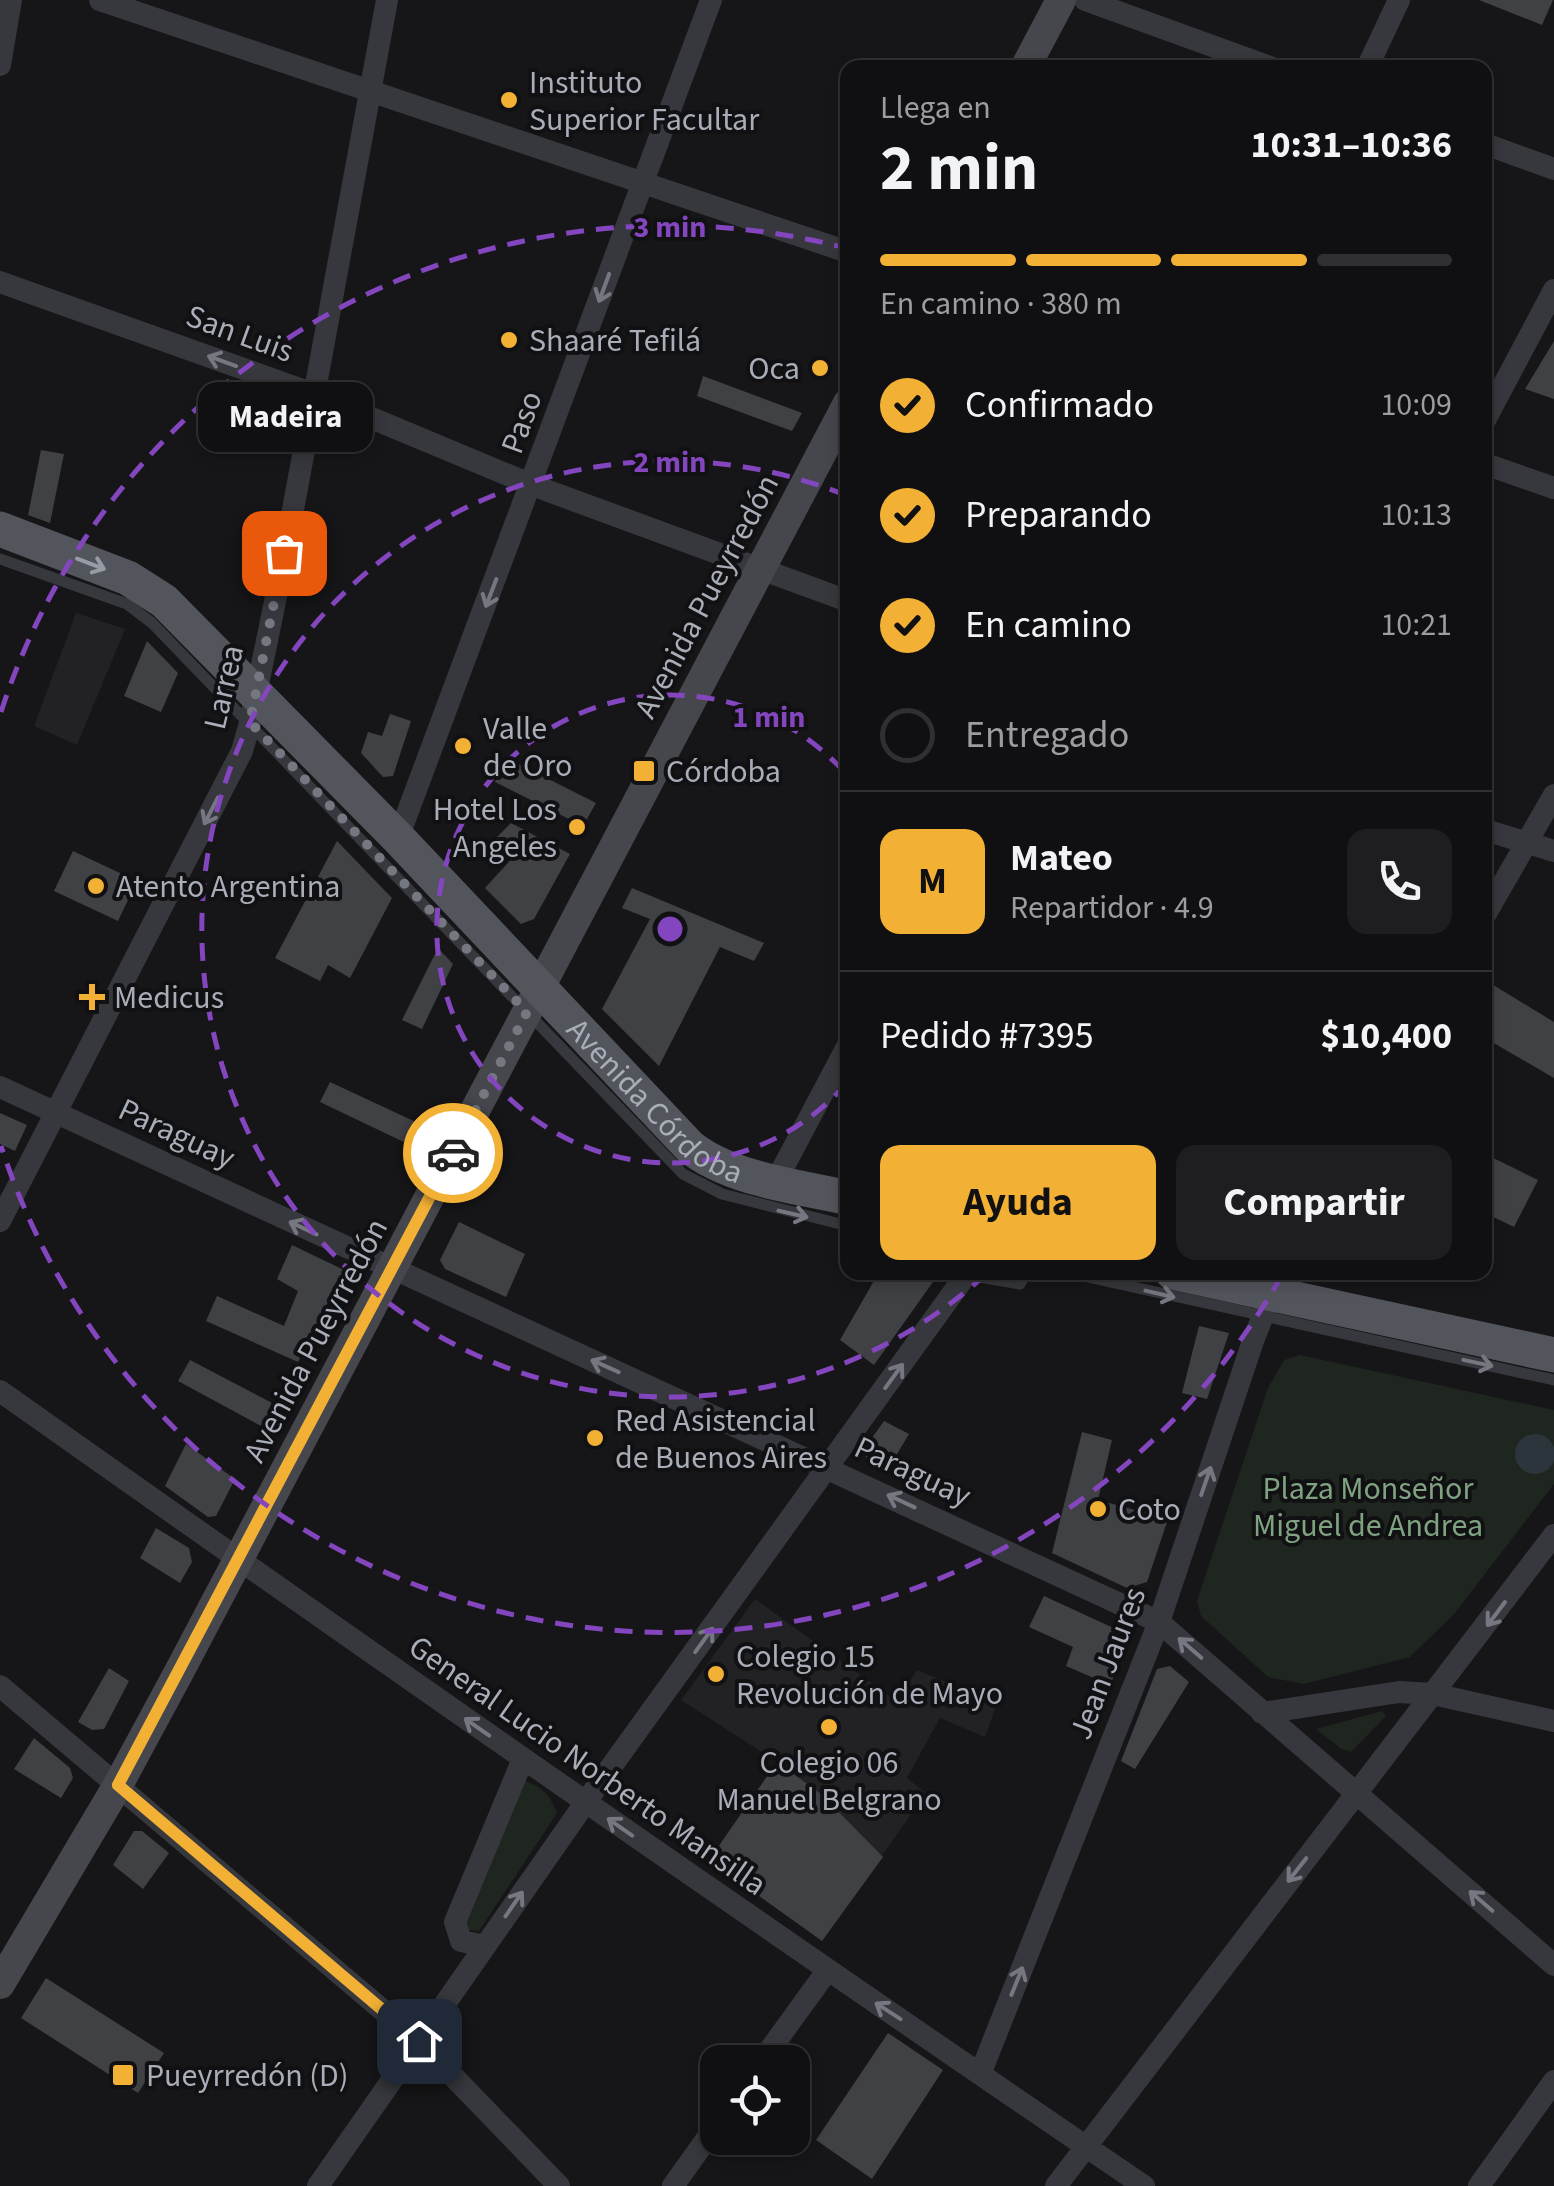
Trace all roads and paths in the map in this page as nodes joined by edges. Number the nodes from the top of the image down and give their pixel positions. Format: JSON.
{"nodes":[{"id":1,"x":11,"y":0,"type":"edge"},
{"id":2,"x":100,"y":0,"type":"edge"},
{"id":3,"x":387,"y":0,"type":"edge"},
{"id":4,"x":711,"y":0,"type":"edge"},
{"id":5,"x":1061,"y":0,"type":"edge"},
{"id":6,"x":1086,"y":0,"type":"edge"},
{"id":7,"x":1399,"y":0,"type":"edge"},
{"id":8,"x":1029,"y":60,"type":"edge"},
{"id":9,"x":1251,"y":60,"type":"edge"},
{"id":10,"x":1371,"y":60,"type":"edge"},
{"id":11,"x":0,"y":65,"type":"edge"},
{"id":12,"x":371,"y":91,"type":"junction"},
{"id":13,"x":1492,"y":147,"type":"edge"},
{"id":14,"x":1554,"y":169,"type":"edge"},
{"id":15,"x":643,"y":182,"type":"junction"},
{"id":16,"x":840,"y":249,"type":"edge"},
{"id":17,"x":0,"y":282,"type":"edge"},
{"id":18,"x":1554,"y":290,"type":"edge"},
{"id":19,"x":314,"y":394,"type":"junction"},
{"id":20,"x":1492,"y":407,"type":"edge"},
{"id":21,"x":840,"y":418,"type":"edge"},
{"id":22,"x":1492,"y":466,"type":"edge"},
{"id":23,"x":532,"y":485,"type":"junction"},
{"id":24,"x":1554,"y":488,"type":"edge"},
{"id":25,"x":0,"y":529,"type":"edge"},
{"id":26,"x":0,"y":559,"type":"edge"},
{"id":27,"x":759,"y":569,"type":"junction"},
{"id":28,"x":840,"y":598,"type":"edge"},
{"id":29,"x":254,"y":708,"type":"junction"},
{"id":30,"x":1554,"y":795,"type":"edge"},
{"id":31,"x":1492,"y":832,"type":"edge"},
{"id":32,"x":1527,"y":843,"type":"junction"},
{"id":33,"x":393,"y":852,"type":"junction"},
{"id":34,"x":1554,"y":852,"type":"edge"},
{"id":35,"x":1492,"y":903,"type":"edge"},
{"id":36,"x":533,"y":1001,"type":"junction"},
{"id":37,"x":840,"y":1060,"type":"edge"},
{"id":38,"x":0,"y":1086,"type":"edge"},
{"id":39,"x":58,"y":1113,"type":"junction"},
{"id":40,"x":776,"y":1181,"type":"junction"},
{"id":41,"x":840,"y":1196,"type":"edge"},
{"id":42,"x":0,"y":1220,"type":"edge"},
{"id":43,"x":840,"y":1224,"type":"edge"},
{"id":44,"x":392,"y":1269,"type":"junction"},
{"id":45,"x":964,"y":1280,"type":"edge"},
{"id":46,"x":999,"y":1280,"type":"edge"},
{"id":47,"x":1022,"y":1280,"type":"edge"},
{"id":48,"x":1137,"y":1280,"type":"edge"},
{"id":49,"x":1206,"y":1280,"type":"edge"},
{"id":50,"x":1271,"y":1295,"type":"edge"},
{"id":51,"x":1554,"y":1354,"type":"edge"},
{"id":52,"x":1554,"y":1380,"type":"edge"},
{"id":53,"x":0,"y":1391,"type":"edge"},
{"id":54,"x":829,"y":1467,"type":"junction"},
{"id":55,"x":1554,"y":1535,"type":"edge"},
{"id":56,"x":238,"y":1560,"type":"junction"},
{"id":57,"x":1159,"y":1622,"type":"junction"},
{"id":58,"x":0,"y":1686,"type":"edge"},
{"id":59,"x":1433,"y":1694,"type":"junction"},
{"id":60,"x":1262,"y":1713,"type":"junction"},
{"id":61,"x":1554,"y":1721,"type":"edge"},
{"id":62,"x":524,"y":1760,"type":"junction"},
{"id":63,"x":118,"y":1785,"type":"junction"},
{"id":64,"x":1356,"y":1792,"type":"junction"},
{"id":65,"x":585,"y":1803,"type":"junction"},
{"id":66,"x":484,"y":1946,"type":"junction"},
{"id":67,"x":1554,"y":1965,"type":"edge"},
{"id":68,"x":827,"y":1971,"type":"junction"},
{"id":69,"x":0,"y":1984,"type":"edge"},
{"id":70,"x":419,"y":2041,"type":"junction"},
{"id":71,"x":773,"y":2045,"type":"edge"},
{"id":72,"x":980,"y":2072,"type":"junction"},
{"id":73,"x":1554,"y":2081,"type":"edge"},
{"id":74,"x":1084,"y":2146,"type":"junction"},
{"id":75,"x":700,"y":2148,"type":"edge"},
{"id":76,"x":318,"y":2186,"type":"edge"},
{"id":77,"x":559,"y":2186,"type":"edge"},
{"id":78,"x":672,"y":2186,"type":"edge"},
{"id":79,"x":1056,"y":2186,"type":"edge"},
{"id":80,"x":1144,"y":2186,"type":"edge"},
{"id":81,"x":1480,"y":2186,"type":"edge"}],
"edges":[{"from":1,"to":11,"type":"street"},
{"from":2,"to":12,"type":"street"},
{"from":3,"to":12,"type":"street","name":"Larrea"},
{"from":4,"to":15,"type":"street","name":"Paso"},
{"from":5,"to":8,"type":"main road"},
{"from":6,"to":9,"type":"street"},
{"from":7,"to":10,"type":"street"},
{"from":12,"to":15,"type":"street"},
{"from":12,"to":19,"type":"street","name":"Larrea"},
{"from":13,"to":14,"type":"street"},
{"from":15,"to":16,"type":"street"},
{"from":15,"to":23,"type":"street","name":"Paso","one_way":true},
{"from":19,"to":17,"type":"street","name":"San Luis","one_way":true},
{"from":18,"to":20,"type":"street"},
{"from":19,"to":23,"type":"street","name":"San Luis"},
{"from":19,"to":29,"type":"street","name":"Larrea"},
{"from":21,"to":27,"type":"main road","name":"Avenida Pueyrredón"},
{"from":22,"to":24,"type":"street"},
{"from":23,"to":27,"type":"street","name":"San Luis"},
{"from":23,"to":33,"type":"street","name":"Paso","one_way":true},
{"from":25,"to":29,"type":"main road","name":"Avenida Córdoba","one_way":true},
{"from":26,"to":29,"type":"lane","name":"Avenida Córdoba"},
{"from":27,"to":28,"type":"street","name":"San Luis"},
{"from":27,"to":36,"type":"main road","name":"Avenida Pueyrredón"},
{"from":29,"to":33,"type":"main road","name":"Avenida Córdoba"},
{"from":29,"to":39,"type":"street","name":"Larrea","one_way":true},
{"from":30,"to":32,"type":"street"},
{"from":31,"to":32,"type":"street"},
{"from":32,"to":34,"type":"street"},
{"from":32,"to":35,"type":"street"},
{"from":33,"to":36,"type":"main road","name":"Avenida Córdoba"},
{"from":36,"to":40,"type":"main road","name":"Avenida Córdoba"},
{"from":36,"to":43,"type":"lane","name":"Avenida Córdoba","one_way":true},
{"from":36,"to":44,"type":"main road","name":"Avenida Pueyrredón"},
{"from":37,"to":40,"type":"street"},
{"from":38,"to":39,"type":"street","name":"Paraguay"},
{"from":39,"to":42,"type":"street","name":"Larrea"},
{"from":44,"to":39,"type":"street","name":"Paraguay","one_way":true},
{"from":40,"to":41,"type":"main road","name":"Avenida Córdoba"},
{"from":54,"to":44,"type":"street","name":"Paraguay","one_way":true},
{"from":44,"to":56,"type":"main road","name":"Avenida Pueyrredón"},
{"from":54,"to":45,"type":"street","one_way":true},
{"from":46,"to":47,"type":"lane"},
{"from":48,"to":50,"type":"lane","one_way":true},
{"from":49,"to":50,"type":"main road"},
{"from":50,"to":51,"type":"main road"},
{"from":50,"to":52,"type":"lane","one_way":true},
{"from":57,"to":50,"type":"street","name":"Jean Jaures","one_way":true},
{"from":53,"to":56,"type":"street","name":"General Lucio Norberto Mansilla"},
{"from":57,"to":54,"type":"street","name":"Paraguay","one_way":true},
{"from":65,"to":54,"type":"street","one_way":true},
{"from":55,"to":59,"type":"street","one_way":true},
{"from":62,"to":56,"type":"street","name":"General Lucio Norberto Mansilla","one_way":true},
{"from":56,"to":63,"type":"main road","name":"Avenida Pueyrredón"},
{"from":60,"to":57,"type":"street","name":"Paraguay","one_way":true},
{"from":72,"to":57,"type":"street","name":"Jean Jaures","one_way":true},
{"from":58,"to":63,"type":"street"},
{"from":59,"to":60,"type":"street"},
{"from":59,"to":61,"type":"street"},
{"from":59,"to":64,"type":"street"},
{"from":60,"to":64,"type":"street","name":"Paraguay"},
{"from":62,"to":65,"type":"street","name":"General Lucio Norberto Mansilla"},
{"from":62,"to":66,"type":"street"},
{"from":63,"to":69,"type":"main road","name":"Avenida Pueyrredón"},
{"from":63,"to":70,"type":"street"},
{"from":67,"to":64,"type":"street","name":"Paraguay","one_way":true},
{"from":64,"to":74,"type":"street","one_way":true},
{"from":66,"to":65,"type":"street","one_way":true},
{"from":68,"to":65,"type":"street","name":"General Lucio Norberto Mansilla","one_way":true},
{"from":66,"to":70,"type":"street"},
{"from":68,"to":71,"type":"street"},
{"from":72,"to":68,"type":"street","name":"General Lucio Norberto Mansilla","one_way":true},
{"from":70,"to":76,"type":"street"},
{"from":70,"to":77,"type":"street"},
{"from":72,"to":74,"type":"street","name":"General Lucio Norberto Mansilla"},
{"from":73,"to":81,"type":"street"},
{"from":74,"to":79,"type":"street"},
{"from":74,"to":80,"type":"street","name":"General Lucio Norberto Mansilla"},
{"from":75,"to":78,"type":"street"}]}
